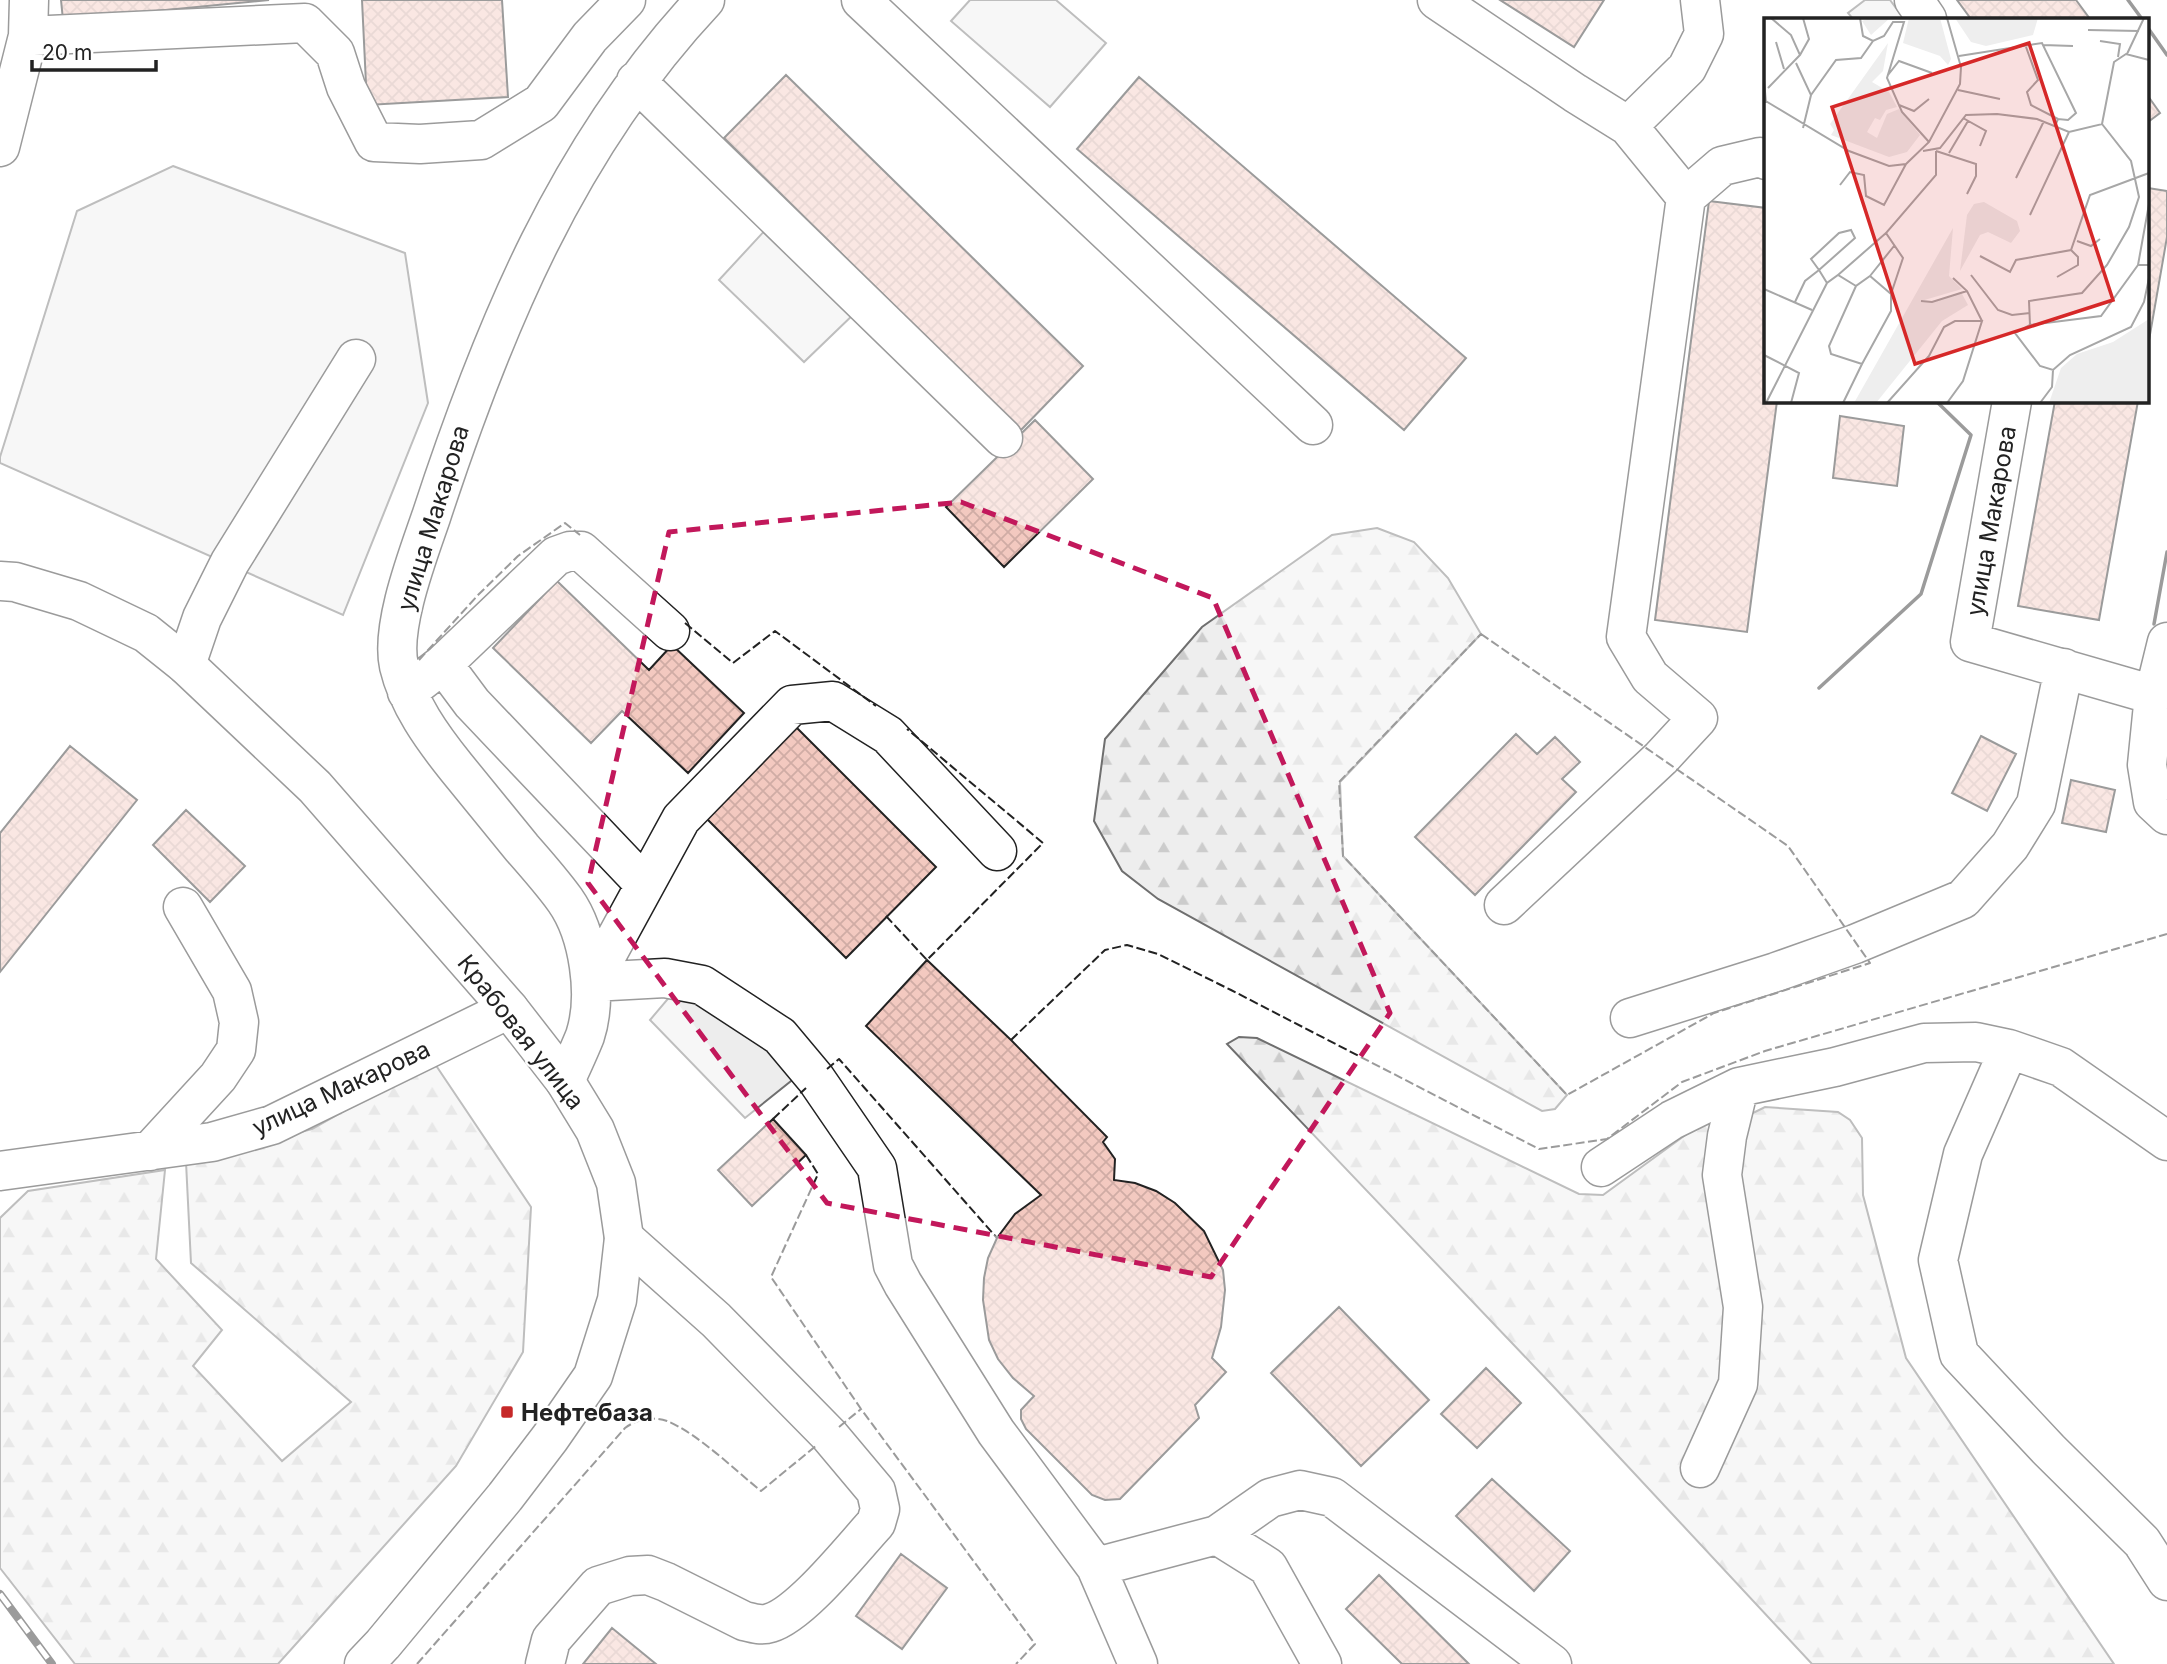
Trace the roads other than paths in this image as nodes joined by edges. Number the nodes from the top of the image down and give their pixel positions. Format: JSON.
{"nodes":[{"id":1,"x":626,"y":0,"type":"edge"},
{"id":2,"x":861,"y":0,"type":"edge"},
{"id":3,"x":1437,"y":0,"type":"edge"},
{"id":4,"x":1700,"y":0,"type":"edge"},
{"id":5,"x":1914,"y":0,"type":"edge"},
{"id":6,"x":698,"y":2,"type":"edge"},
{"id":7,"x":29,"y":18,"type":"edge"},
{"id":8,"x":1926,"y":18,"type":"edge"},
{"id":9,"x":636,"y":81,"type":"junction"},
{"id":10,"x":1628,"y":126,"type":"junction"},
{"id":11,"x":0,"y":148,"type":"edge"},
{"id":12,"x":1764,"y":159,"type":"edge"},
{"id":13,"x":1686,"y":197,"type":"junction"},
{"id":14,"x":356,"y":359,"type":"dead end"},
{"id":15,"x":2012,"y":402,"type":"edge"},
{"id":16,"x":1313,"y":425,"type":"dead end"},
{"id":17,"x":1003,"y":438,"type":"dead end"},
{"id":18,"x":0,"y":580,"type":"edge"},
{"id":19,"x":670,"y":631,"type":"dead end"},
{"id":20,"x":2167,"y":642,"type":"edge"},
{"id":21,"x":443,"y":664,"type":"junction"},
{"id":22,"x":186,"y":665,"type":"junction"},
{"id":23,"x":2064,"y":668,"type":"junction"},
{"id":24,"x":407,"y":692,"type":"junction"},
{"id":25,"x":2154,"y":695,"type":"junction"},
{"id":26,"x":2167,"y":815,"type":"edge"},
{"id":27,"x":997,"y":851,"type":"dead end"},
{"id":28,"x":645,"y":885,"type":"junction"},
{"id":29,"x":1504,"y":905,"type":"dead end"},
{"id":30,"x":183,"y":907,"type":"dead end"},
{"id":31,"x":592,"y":982,"type":"junction"},
{"id":32,"x":509,"y":1009,"type":"junction"},
{"id":33,"x":1630,"y":1018,"type":"dead end"},
{"id":34,"x":2009,"y":1049,"type":"junction"},
{"id":35,"x":565,"y":1081,"type":"junction"},
{"id":36,"x":1739,"y":1087,"type":"junction"},
{"id":37,"x":2167,"y":1141,"type":"edge"},
{"id":38,"x":150,"y":1151,"type":"junction"},
{"id":39,"x":1601,"y":1167,"type":"dead end"},
{"id":40,"x":0,"y":1171,"type":"edge"},
{"id":41,"x":624,"y":1238,"type":"junction"},
{"id":42,"x":1700,"y":1468,"type":"dead end"},
{"id":43,"x":1217,"y":1535,"type":"junction"},
{"id":44,"x":1096,"y":1567,"type":"junction"},
{"id":45,"x":2167,"y":1581,"type":"edge"},
{"id":46,"x":363,"y":1664,"type":"edge"},
{"id":47,"x":545,"y":1664,"type":"edge"},
{"id":48,"x":1138,"y":1664,"type":"edge"},
{"id":49,"x":1322,"y":1664,"type":"edge"},
{"id":50,"x":1552,"y":1664,"type":"edge"}],
"edges":[{"from":1,"to":7,"type":"street"},
{"from":2,"to":16,"type":"street"},
{"from":3,"to":10,"type":"street"},
{"from":4,"to":10,"type":"street"},
{"from":5,"to":8,"type":"street"},
{"from":6,"to":9,"type":"street","name":"улица Макарова"},
{"from":7,"to":11,"type":"street"},
{"from":9,"to":17,"type":"street"},
{"from":9,"to":24,"type":"street","name":"улица Макарова"},
{"from":10,"to":13,"type":"street"},
{"from":12,"to":13,"type":"street"},
{"from":13,"to":29,"type":"street"},
{"from":14,"to":22,"type":"street"},
{"from":15,"to":23,"type":"street","name":"улица Макарова"},
{"from":18,"to":22,"type":"street","name":"Крабовая улица"},
{"from":19,"to":21,"type":"street"},
{"from":20,"to":25,"type":"street"},
{"from":21,"to":24,"type":"street"},
{"from":21,"to":28,"type":"street"},
{"from":22,"to":32,"type":"street","name":"Крабовая улица"},
{"from":23,"to":25,"type":"street"},
{"from":23,"to":33,"type":"street"},
{"from":24,"to":31,"type":"street","name":"улица Макарова"},
{"from":25,"to":26,"type":"street"},
{"from":27,"to":28,"type":"street"},
{"from":28,"to":31,"type":"street"},
{"from":30,"to":38,"type":"street"},
{"from":31,"to":35,"type":"street","name":"улица Макарова"},
{"from":31,"to":44,"type":"street"},
{"from":32,"to":35,"type":"street","name":"Крабовая улица"},
{"from":32,"to":38,"type":"street","name":"улица Макарова"},
{"from":34,"to":36,"type":"street"},
{"from":34,"to":37,"type":"street"},
{"from":34,"to":45,"type":"street"},
{"from":35,"to":41,"type":"street","name":"Крабовая улица"},
{"from":36,"to":39,"type":"street"},
{"from":36,"to":42,"type":"street"},
{"from":38,"to":40,"type":"street","name":"улица Макарова"},
{"from":41,"to":46,"type":"street","name":"Крабовая улица"},
{"from":41,"to":47,"type":"street"},
{"from":43,"to":44,"type":"street"},
{"from":43,"to":49,"type":"street"},
{"from":43,"to":50,"type":"street"},
{"from":44,"to":48,"type":"street"}]}
